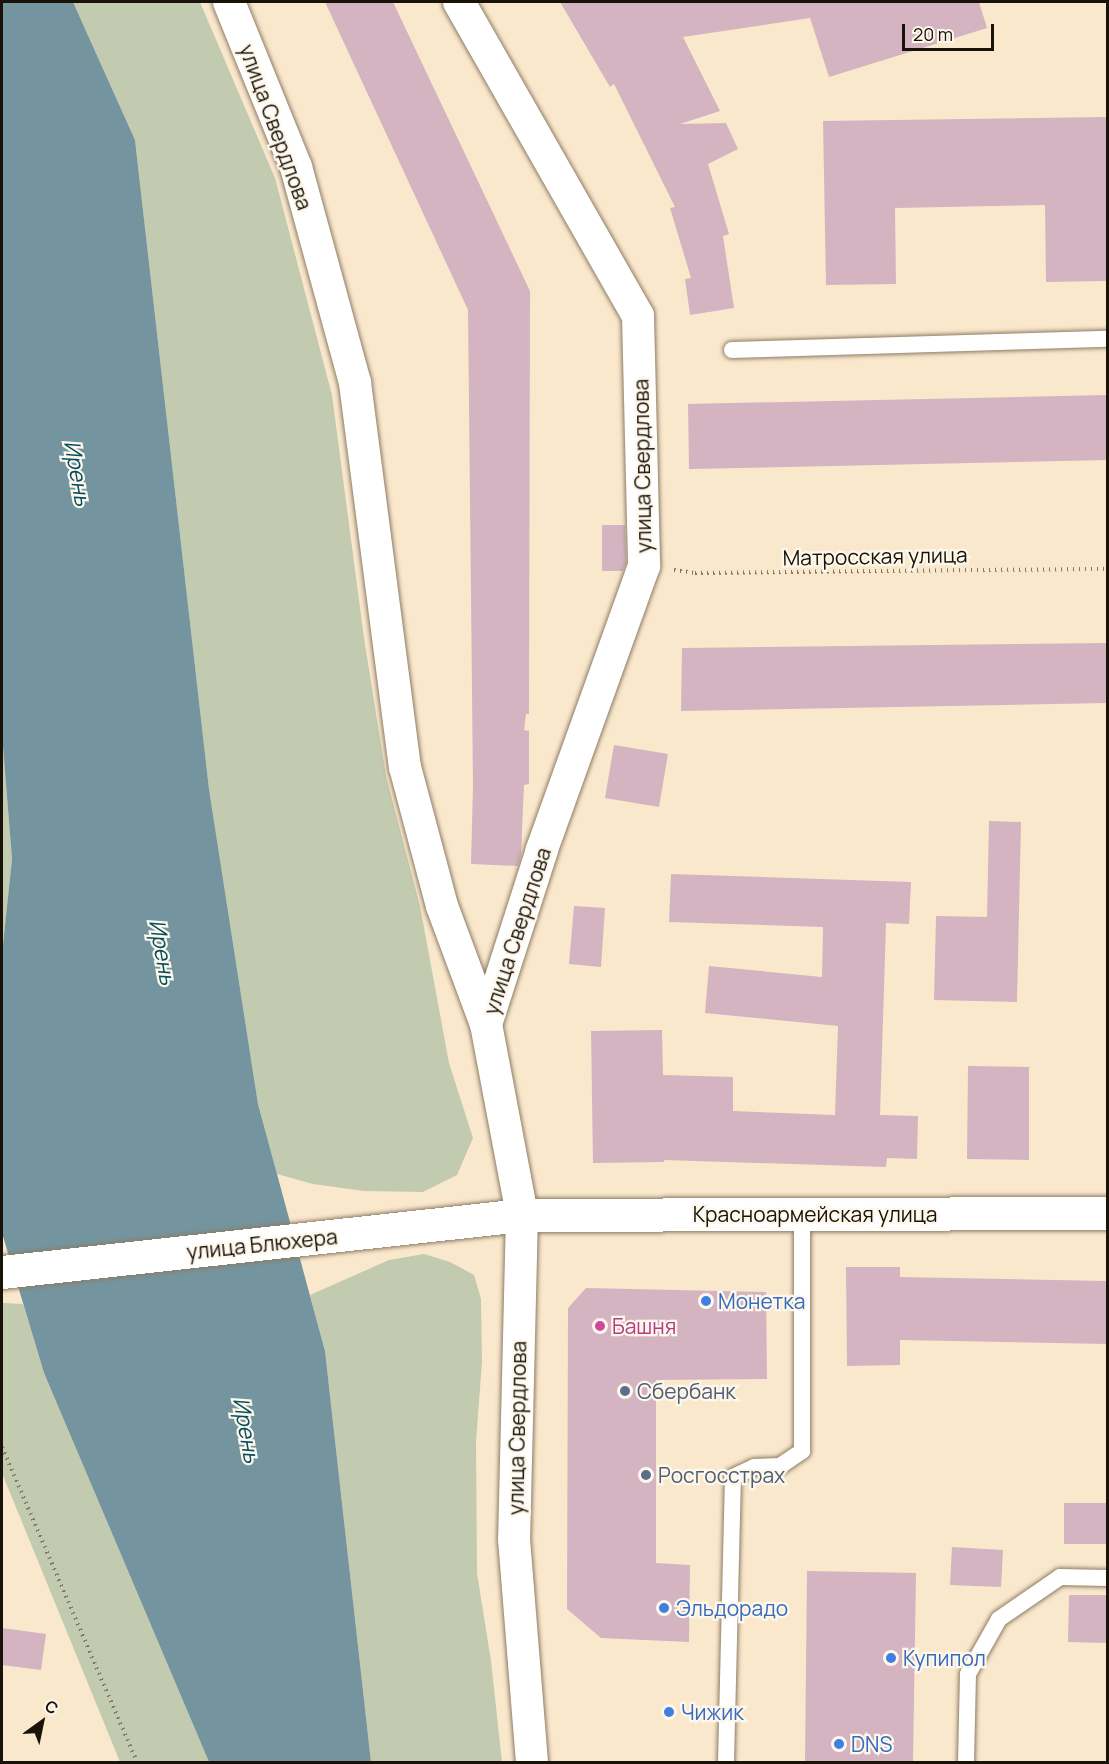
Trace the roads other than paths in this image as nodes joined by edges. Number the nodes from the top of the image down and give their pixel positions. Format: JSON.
{"nodes":[{"id":1,"x":229,"y":2,"type":"edge"},
{"id":2,"x":459,"y":2,"type":"edge"},
{"id":3,"x":1107,"y":339,"type":"edge"},
{"id":4,"x":732,"y":350,"type":"dead end"},
{"id":5,"x":486,"y":1024,"type":"junction"},
{"id":6,"x":1107,"y":1213,"type":"edge"},
{"id":7,"x":802,"y":1214,"type":"junction"},
{"id":8,"x":522,"y":1215,"type":"junction"},
{"id":9,"x":2,"y":1272,"type":"edge"},
{"id":10,"x":1107,"y":1578,"type":"edge"},
{"id":11,"x":532,"y":1762,"type":"edge"},
{"id":12,"x":726,"y":1762,"type":"edge"},
{"id":13,"x":966,"y":1762,"type":"edge"}],
"edges":[{"from":1,"to":5,"type":"street","name":"улица Свердлова"},
{"from":2,"to":5,"type":"street","name":"улица Свердлова"},
{"from":3,"to":4,"type":"lane"},
{"from":5,"to":8,"type":"street","name":"улица Свердлова"},
{"from":6,"to":7,"type":"street","name":"Красноармейская улица"},
{"from":7,"to":8,"type":"street","name":"Красноармейская улица"},
{"from":7,"to":12,"type":"lane"},
{"from":8,"to":9,"type":"street","name":"улица Блюхера"},
{"from":8,"to":11,"type":"street","name":"улица Свердлова"},
{"from":10,"to":13,"type":"lane"}]}
